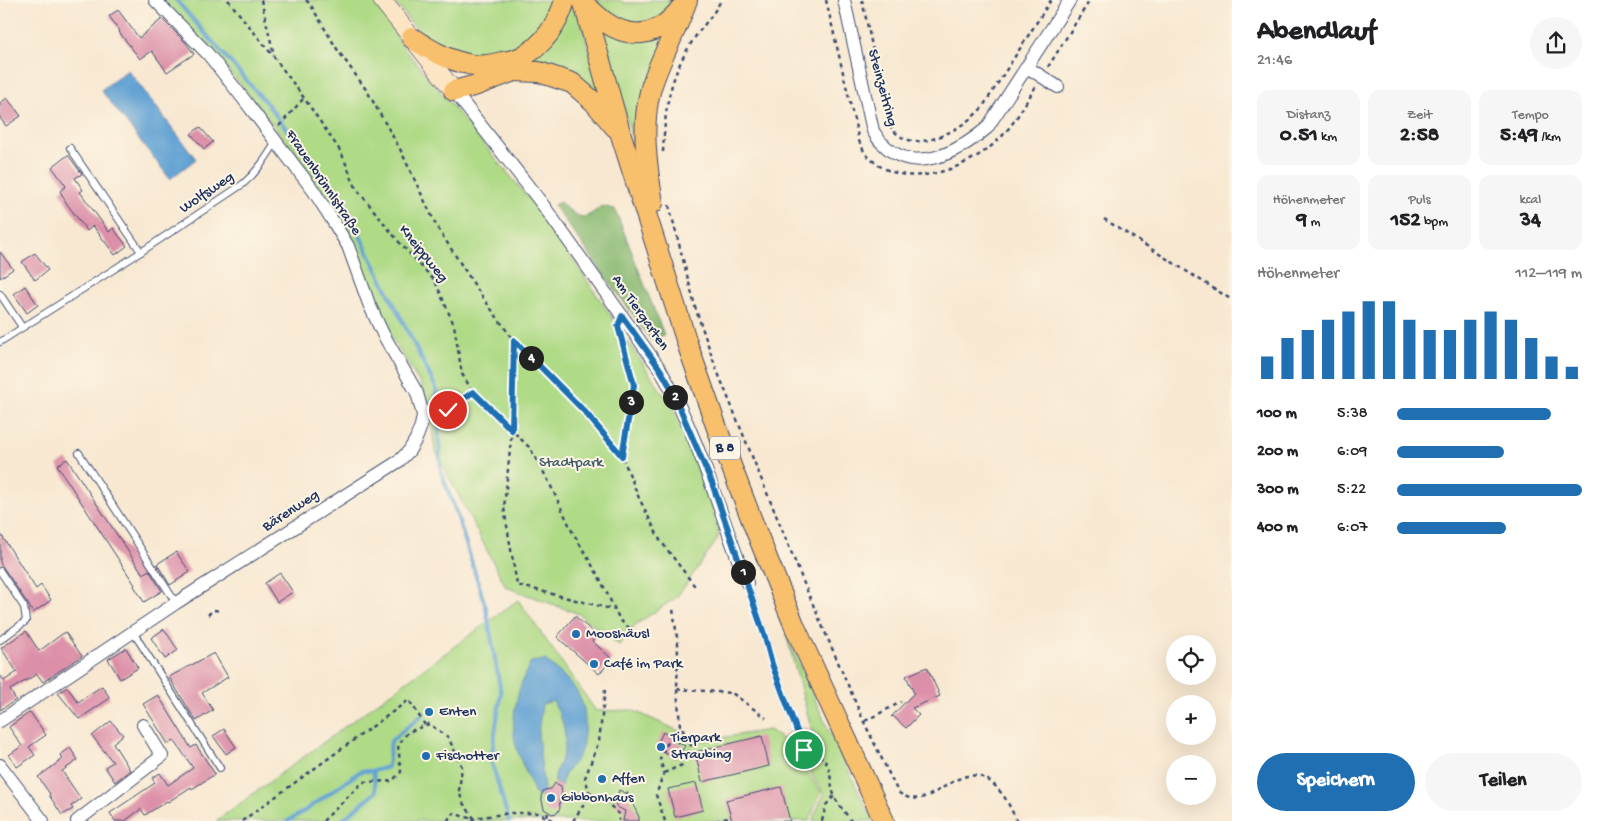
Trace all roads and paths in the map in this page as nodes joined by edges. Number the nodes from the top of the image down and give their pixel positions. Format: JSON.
{"nodes":[{"id":1,"x":156,"y":0,"type":"edge"},
{"id":2,"x":228,"y":0,"type":"edge"},
{"id":3,"x":261,"y":0,"type":"edge"},
{"id":4,"x":306,"y":0,"type":"edge"},
{"id":5,"x":382,"y":0,"type":"edge"},
{"id":6,"x":687,"y":0,"type":"edge"},
{"id":7,"x":721,"y":0,"type":"edge"},
{"id":8,"x":826,"y":0,"type":"edge"},
{"id":9,"x":844,"y":0,"type":"edge"},
{"id":10,"x":862,"y":0,"type":"edge"},
{"id":11,"x":1051,"y":0,"type":"edge"},
{"id":12,"x":1070,"y":0,"type":"edge"},
{"id":13,"x":1090,"y":0,"type":"edge"},
{"id":14,"x":577,"y":1,"type":"edge"},
{"id":15,"x":412,"y":38,"type":"junction"},
{"id":16,"x":274,"y":58,"type":"junction"},
{"id":17,"x":470,"y":65,"type":"junction"},
{"id":18,"x":1028,"y":67,"type":"junction"},
{"id":19,"x":1042,"y":76,"type":"junction"},
{"id":20,"x":1058,"y":87,"type":"dead end"},
{"id":21,"x":454,"y":91,"type":"junction"},
{"id":22,"x":304,"y":98,"type":"junction"},
{"id":23,"x":277,"y":129,"type":"dead end"},
{"id":24,"x":620,"y":132,"type":"junction"},
{"id":25,"x":276,"y":142,"type":"junction"},
{"id":26,"x":70,"y":148,"type":"dead end"},
{"id":27,"x":663,"y":156,"type":"dead end"},
{"id":28,"x":668,"y":204,"type":"dead end"},
{"id":29,"x":1104,"y":219,"type":"dead end"},
{"id":30,"x":142,"y":252,"type":"junction"},
{"id":31,"x":663,"y":267,"type":"junction"},
{"id":32,"x":0,"y":294,"type":"edge"},
{"id":33,"x":1232,"y":300,"type":"edge"},
{"id":34,"x":622,"y":316,"type":"junction"},
{"id":35,"x":22,"y":327,"type":"junction"},
{"id":36,"x":514,"y":340,"type":"junction"},
{"id":37,"x":0,"y":342,"type":"edge"},
{"id":38,"x":473,"y":392,"type":"junction"},
{"id":39,"x":429,"y":414,"type":"dead end"},
{"id":40,"x":512,"y":430,"type":"junction"},
{"id":41,"x":416,"y":439,"type":"joint"},
{"id":42,"x":79,"y":453,"type":"dead end"},
{"id":43,"x":622,"y":456,"type":"junction"},
{"id":44,"x":0,"y":570,"type":"edge"},
{"id":45,"x":747,"y":584,"type":"joint"},
{"id":46,"x":697,"y":589,"type":"dead end"},
{"id":47,"x":176,"y":603,"type":"junction"},
{"id":48,"x":673,"y":609,"type":"dead end"},
{"id":49,"x":615,"y":610,"type":"junction"},
{"id":50,"x":222,"y":611,"type":"dead end"},
{"id":51,"x":208,"y":614,"type":"dead end"},
{"id":52,"x":133,"y":632,"type":"junction"},
{"id":53,"x":635,"y":633,"type":"dead end"},
{"id":54,"x":0,"y":640,"type":"edge"},
{"id":55,"x":677,"y":689,"type":"junction"},
{"id":56,"x":605,"y":690,"type":"dead end"},
{"id":57,"x":901,"y":702,"type":"dead end"},
{"id":58,"x":766,"y":718,"type":"dead end"},
{"id":59,"x":0,"y":720,"type":"edge"},
{"id":60,"x":864,"y":722,"type":"junction"},
{"id":61,"x":143,"y":725,"type":"dead end"},
{"id":62,"x":424,"y":725,"type":"junction"},
{"id":63,"x":680,"y":725,"type":"junction"},
{"id":64,"x":671,"y":737,"type":"junction"},
{"id":65,"x":678,"y":743,"type":"dead end"},
{"id":66,"x":804,"y":750,"type":"joint"},
{"id":67,"x":0,"y":765,"type":"edge"},
{"id":68,"x":220,"y":768,"type":"dead end"},
{"id":69,"x":664,"y":773,"type":"junction"},
{"id":70,"x":590,"y":794,"type":"junction"},
{"id":71,"x":835,"y":795,"type":"junction"},
{"id":72,"x":939,"y":796,"type":"dead end"},
{"id":73,"x":917,"y":802,"type":"dead end"},
{"id":74,"x":548,"y":812,"type":"dead end"},
{"id":75,"x":547,"y":817,"type":"junction"},
{"id":76,"x":731,"y":817,"type":"dead end"},
{"id":77,"x":473,"y":819,"type":"edge"},
{"id":78,"x":43,"y":821,"type":"edge"},
{"id":79,"x":76,"y":821,"type":"edge"},
{"id":80,"x":242,"y":821,"type":"edge"},
{"id":81,"x":323,"y":821,"type":"edge"},
{"id":82,"x":448,"y":821,"type":"edge"},
{"id":83,"x":555,"y":821,"type":"edge"},
{"id":84,"x":573,"y":821,"type":"edge"},
{"id":85,"x":619,"y":821,"type":"edge"},
{"id":86,"x":665,"y":821,"type":"edge"},
{"id":87,"x":716,"y":821,"type":"edge"},
{"id":88,"x":822,"y":821,"type":"edge"},
{"id":89,"x":852,"y":821,"type":"edge"},
{"id":90,"x":884,"y":821,"type":"edge"},
{"id":91,"x":1017,"y":821,"type":"edge"}],
"edges":[{"from":1,"to":25,"type":"street","name":"Frauenbrünnlstraße"},
{"from":2,"to":16,"type":"path","name":"Kneippweg"},
{"from":3,"to":16,"type":"path"},
{"from":4,"to":36,"type":"path"},
{"from":5,"to":15,"type":"street"},
{"from":6,"to":14,"type":"main road"},
{"from":6,"to":31,"type":"main road"},
{"from":7,"to":27,"type":"path"},
{"from":8,"to":19,"type":"path"},
{"from":9,"to":18,"type":"street","name":"Steinzeitring"},
{"from":10,"to":11,"type":"path"},
{"from":12,"to":18,"type":"street","name":"Steinzeitring"},
{"from":13,"to":19,"type":"path"},
{"from":14,"to":17,"type":"main road"},
{"from":14,"to":24,"type":"main road","number":"B 8"},
{"from":15,"to":17,"type":"main road"},
{"from":15,"to":21,"type":"street"},
{"from":16,"to":22,"type":"path","name":"Kneippweg"},
{"from":17,"to":21,"type":"main road"},
{"from":18,"to":19,"type":"street"},
{"from":19,"to":20,"type":"street"},
{"from":21,"to":24,"type":"main road"},
{"from":21,"to":34,"type":"street","name":"Am Tiergarten"},
{"from":22,"to":23,"type":"path"},
{"from":22,"to":38,"type":"path","name":"Kneippweg"},
{"from":24,"to":31,"type":"main road","number":"B 8"},
{"from":25,"to":30,"type":"lane","name":"Wolfsweg"},
{"from":25,"to":41,"type":"street","name":"Frauenbrünnlstraße"},
{"from":26,"to":30,"type":"lane"},
{"from":28,"to":60,"type":"path"},
{"from":29,"to":33,"type":"path"},
{"from":30,"to":35,"type":"lane","name":"Wolfsweg"},
{"from":31,"to":90,"type":"main road","number":"B 8"},
{"from":32,"to":35,"type":"lane"},
{"from":34,"to":43,"type":"path"},
{"from":34,"to":45,"type":"street","name":"Am Tiergarten"},
{"from":35,"to":37,"type":"lane","name":"Wolfsweg"},
{"from":36,"to":40,"type":"path"},
{"from":36,"to":43,"type":"path"},
{"from":38,"to":39,"type":"path"},
{"from":38,"to":40,"type":"path","name":"Kneippweg"},
{"from":40,"to":49,"type":"path","name":"Kneippweg"},
{"from":40,"to":49,"type":"path"},
{"from":41,"to":47,"type":"street","name":"Bärenweg"},
{"from":42,"to":47,"type":"lane"},
{"from":43,"to":46,"type":"path"},
{"from":44,"to":54,"type":"lane"},
{"from":45,"to":66,"type":"lane"},
{"from":47,"to":52,"type":"street","name":"Bärenweg"},
{"from":48,"to":55,"type":"path"},
{"from":49,"to":53,"type":"path","name":"Kneippweg"},
{"from":50,"to":51,"type":"path"},
{"from":52,"to":59,"type":"street","name":"Bärenweg"},
{"from":52,"to":68,"type":"lane"},
{"from":55,"to":58,"type":"path"},
{"from":55,"to":63,"type":"path"},
{"from":56,"to":70,"type":"path"},
{"from":57,"to":60,"type":"path"},
{"from":60,"to":73,"type":"path"},
{"from":61,"to":79,"type":"street"},
{"from":62,"to":77,"type":"path"},
{"from":62,"to":80,"type":"path"},
{"from":62,"to":81,"type":"path"},
{"from":63,"to":64,"type":"path"},
{"from":63,"to":69,"type":"path"},
{"from":64,"to":65,"type":"path"},
{"from":64,"to":69,"type":"path"},
{"from":66,"to":71,"type":"path"},
{"from":67,"to":78,"type":"street"},
{"from":69,"to":86,"type":"path"},
{"from":70,"to":84,"type":"path"},
{"from":70,"to":85,"type":"path"},
{"from":71,"to":88,"type":"path"},
{"from":71,"to":89,"type":"path"},
{"from":72,"to":91,"type":"path"},
{"from":74,"to":75,"type":"path"},
{"from":75,"to":77,"type":"path"},
{"from":75,"to":83,"type":"path"},
{"from":76,"to":87,"type":"path"},
{"from":77,"to":82,"type":"path"}]}
